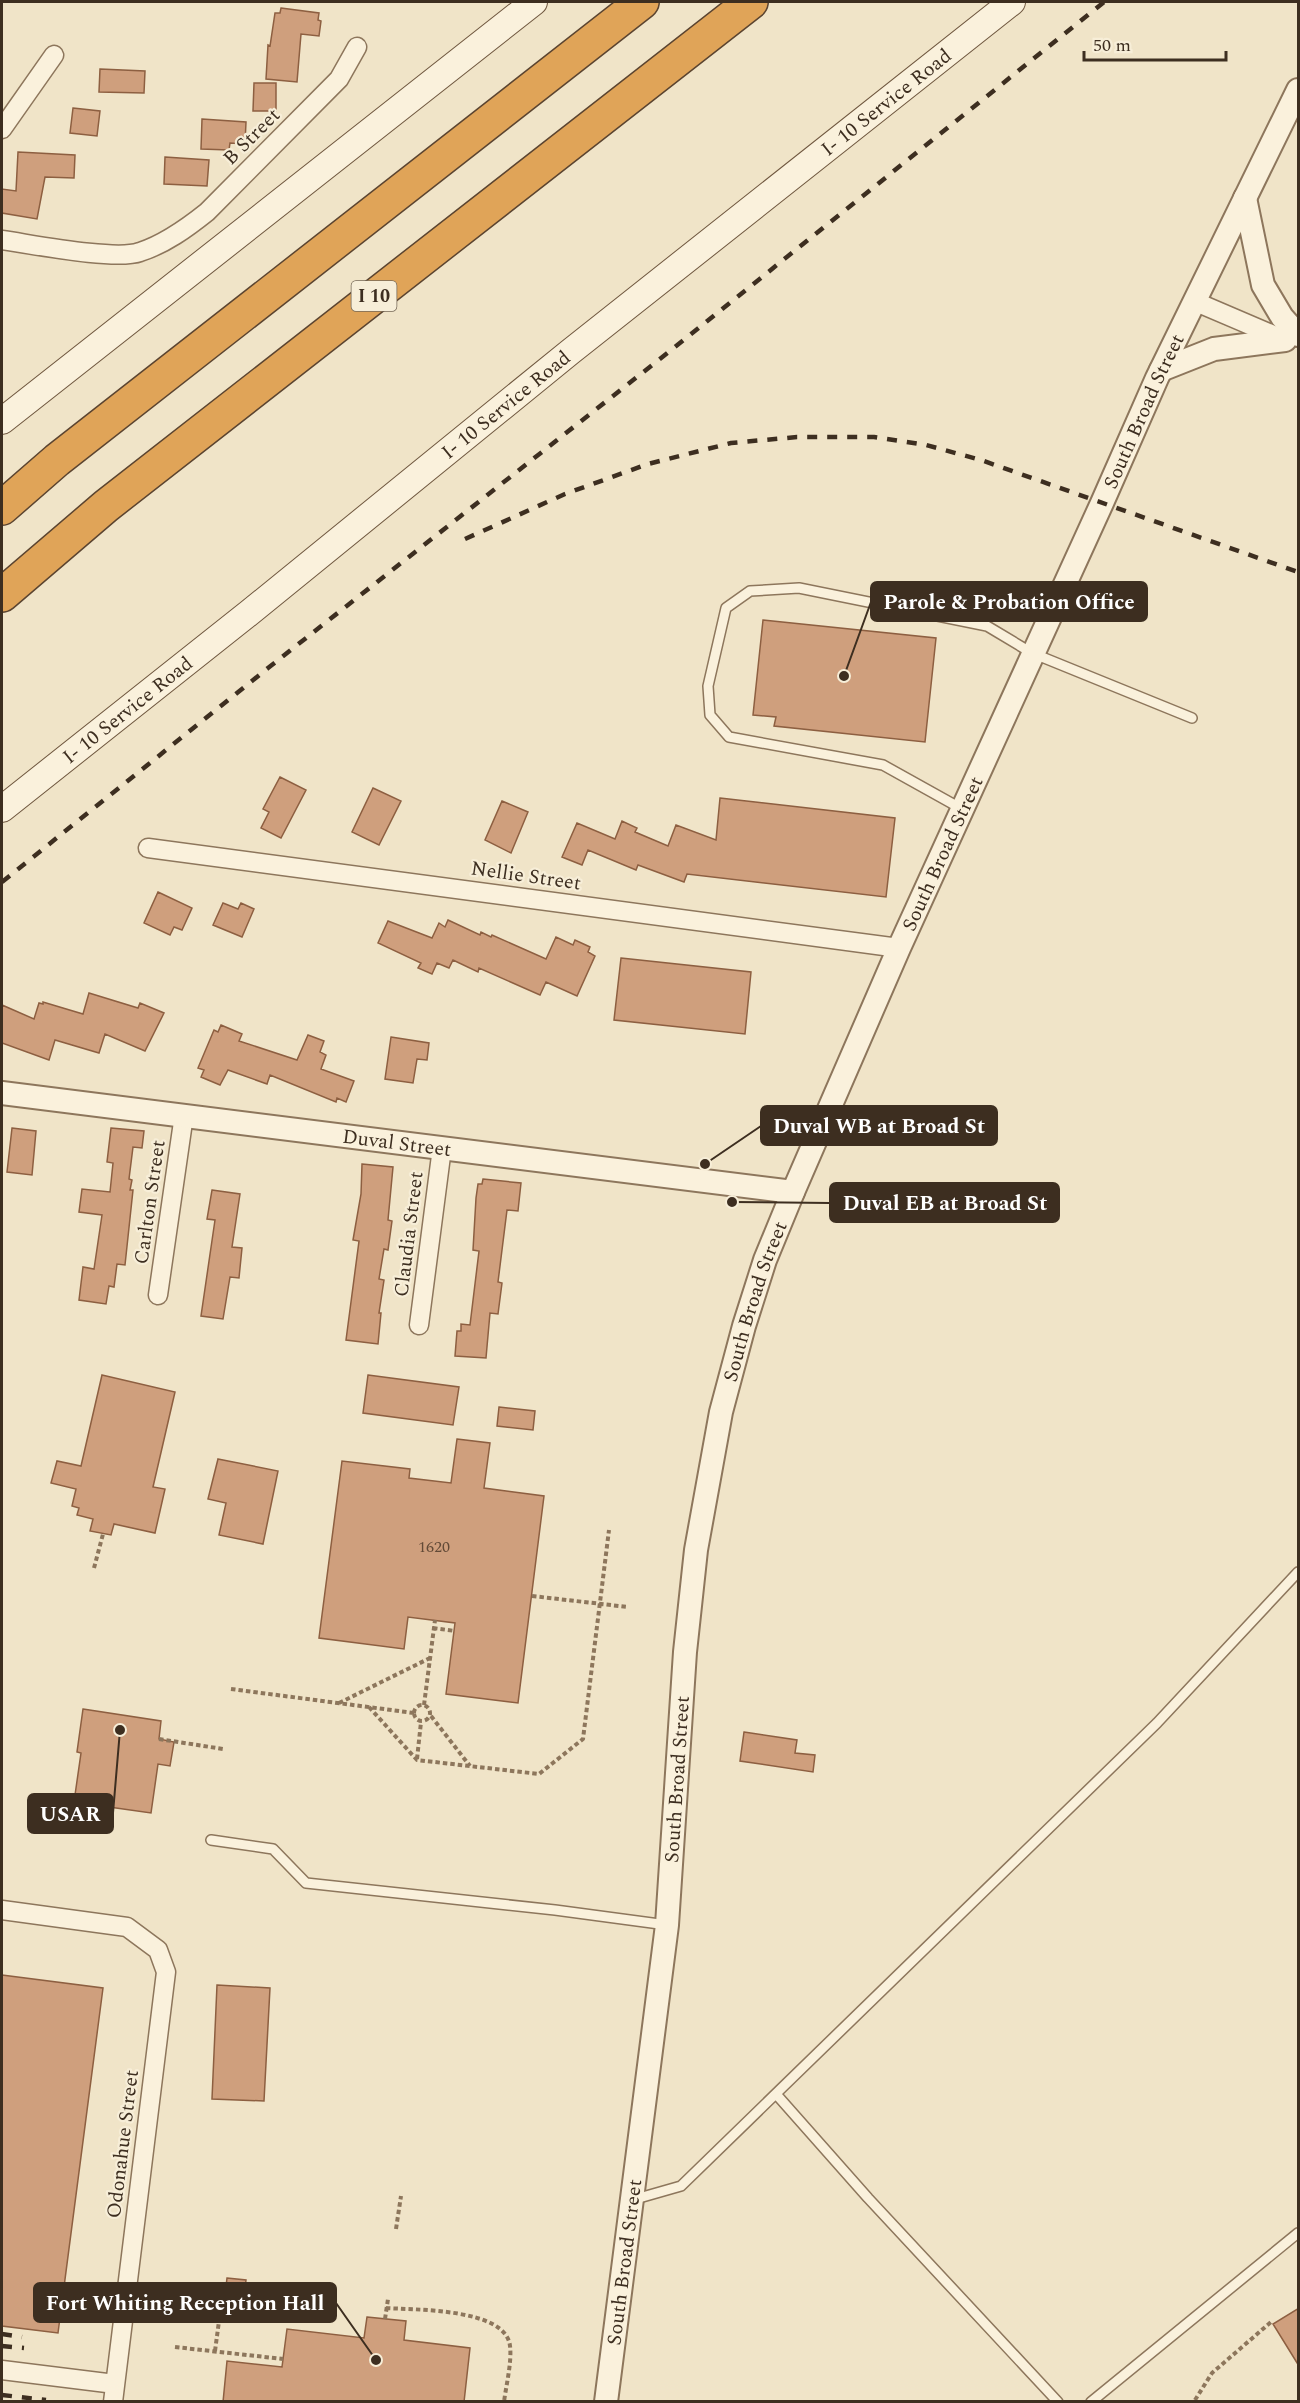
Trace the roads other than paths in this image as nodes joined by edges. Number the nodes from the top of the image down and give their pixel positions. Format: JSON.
{"nodes":[{"id":1,"x":534,"y":2,"type":"edge"},
{"id":2,"x":642,"y":2,"type":"edge"},
{"id":3,"x":751,"y":2,"type":"edge"},
{"id":4,"x":1012,"y":2,"type":"edge"},
{"id":5,"x":357,"y":47,"type":"dead end"},
{"id":6,"x":54,"y":55,"type":"dead end"},
{"id":7,"x":1299,"y":90,"type":"edge"},
{"id":8,"x":2,"y":129,"type":"edge"},
{"id":9,"x":1245,"y":198,"type":"junction"},
{"id":10,"x":2,"y":240,"type":"edge"},
{"id":11,"x":1196,"y":302,"type":"junction"},
{"id":12,"x":1294,"y":339,"type":"edge"},
{"id":13,"x":1161,"y":370,"type":"junction"},
{"id":14,"x":2,"y":421,"type":"edge"},
{"id":15,"x":2,"y":508,"type":"edge"},
{"id":16,"x":2,"y":595,"type":"edge"},
{"id":17,"x":1032,"y":653,"type":"junction"},
{"id":18,"x":1192,"y":718,"type":"dead end"},
{"id":19,"x":2,"y":809,"type":"edge"},
{"id":20,"x":962,"y":809,"type":"junction"},
{"id":21,"x":148,"y":848,"type":"dead end"},
{"id":22,"x":899,"y":948,"type":"junction"},
{"id":23,"x":2,"y":1094,"type":"edge"},
{"id":24,"x":184,"y":1115,"type":"junction"},
{"id":25,"x":442,"y":1148,"type":"junction"},
{"id":26,"x":792,"y":1192,"type":"junction"},
{"id":27,"x":159,"y":1295,"type":"dead end"},
{"id":28,"x":419,"y":1325,"type":"dead end"},
{"id":29,"x":1299,"y":1572,"type":"edge"},
{"id":30,"x":211,"y":1840,"type":"dead end"},
{"id":31,"x":2,"y":1910,"type":"edge"},
{"id":32,"x":667,"y":1925,"type":"junction"},
{"id":33,"x":776,"y":2094,"type":"junction"},
{"id":34,"x":632,"y":2200,"type":"junction"},
{"id":35,"x":1299,"y":2233,"type":"edge"},
{"id":36,"x":2,"y":2370,"type":"edge"},
{"id":37,"x":114,"y":2393,"type":"edge"},
{"id":38,"x":606,"y":2402,"type":"edge"},
{"id":39,"x":1058,"y":2402,"type":"edge"},
{"id":40,"x":1091,"y":2402,"type":"edge"}],
"edges":[{"from":1,"to":14,"type":"main road"},
{"from":2,"to":15,"type":"highway"},
{"from":3,"to":16,"type":"highway","number":"I 10"},
{"from":4,"to":19,"type":"main road","name":"I- 10 Service Road"},
{"from":5,"to":10,"type":"street","name":"B Street"},
{"from":6,"to":8,"type":"street"},
{"from":7,"to":9,"type":"street","name":"South Broad Street"},
{"from":9,"to":11,"type":"street","name":"South Broad Street"},
{"from":9,"to":12,"type":"street"},
{"from":11,"to":12,"type":"street"},
{"from":11,"to":13,"type":"street","name":"South Broad Street"},
{"from":12,"to":13,"type":"street"},
{"from":13,"to":17,"type":"street","name":"South Broad Street"},
{"from":17,"to":18,"type":"lane"},
{"from":17,"to":20,"type":"street","name":"South Broad Street"},
{"from":17,"to":20,"type":"lane"},
{"from":20,"to":22,"type":"street","name":"South Broad Street"},
{"from":21,"to":22,"type":"street","name":"Nellie Street"},
{"from":22,"to":26,"type":"street","name":"South Broad Street"},
{"from":23,"to":24,"type":"street","name":"Duval Street"},
{"from":24,"to":25,"type":"street","name":"Duval Street"},
{"from":24,"to":27,"type":"street","name":"Carlton Street"},
{"from":25,"to":26,"type":"street","name":"Duval Street"},
{"from":25,"to":28,"type":"street","name":"Claudia Street"},
{"from":26,"to":32,"type":"street","name":"South Broad Street"},
{"from":29,"to":33,"type":"lane"},
{"from":30,"to":32,"type":"lane"},
{"from":31,"to":37,"type":"street","name":"Odonahue Street"},
{"from":32,"to":34,"type":"street","name":"South Broad Street"},
{"from":33,"to":34,"type":"lane"},
{"from":33,"to":39,"type":"lane"},
{"from":34,"to":38,"type":"street","name":"South Broad Street"},
{"from":35,"to":40,"type":"lane"},
{"from":36,"to":37,"type":"street"}]}
